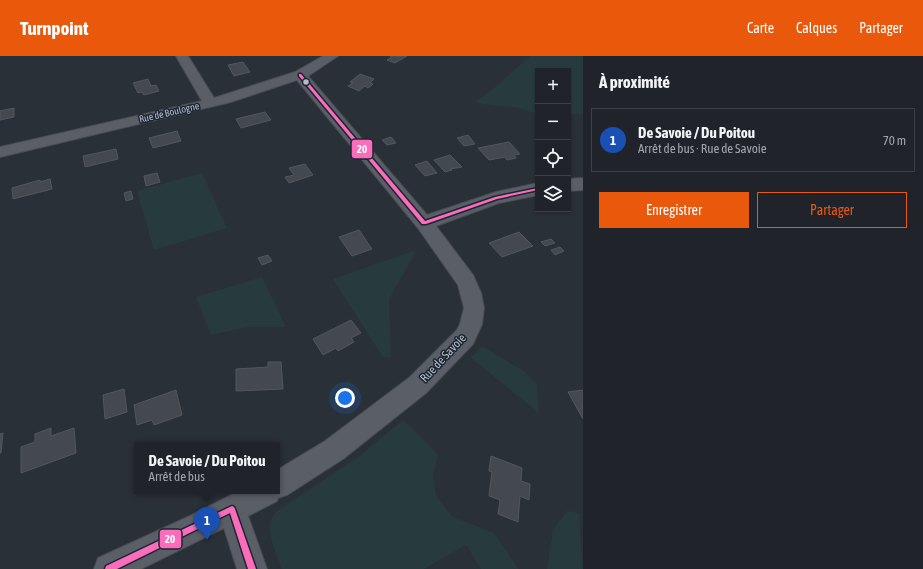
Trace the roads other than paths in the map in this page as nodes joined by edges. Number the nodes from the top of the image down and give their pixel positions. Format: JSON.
{"nodes":[{"id":1,"x":182,"y":56,"type":"edge"},
{"id":2,"x":332,"y":56,"type":"edge"},
{"id":3,"x":300,"y":75,"type":"junction"},
{"id":4,"x":210,"y":103,"type":"junction"},
{"id":5,"x":0,"y":152,"type":"edge"},
{"id":6,"x":583,"y":184,"type":"edge"},
{"id":7,"x":571,"y":185,"type":"edge"},
{"id":8,"x":535,"y":190,"type":"edge"},
{"id":9,"x":424,"y":223,"type":"junction"},
{"id":10,"x":280,"y":483,"type":"edge"},
{"id":11,"x":261,"y":494,"type":"edge"},
{"id":12,"x":232,"y":509,"type":"junction"},
{"id":13,"x":110,"y":569,"type":"edge"},
{"id":14,"x":252,"y":569,"type":"edge"}],
"edges":[{"from":1,"to":4,"type":"street"},
{"from":2,"to":3,"type":"street","name":"Rue de Boulogne"},
{"from":3,"to":4,"type":"street","name":"Rue de Boulogne"},
{"from":3,"to":9,"type":"street","name":"Rue de Savoie"},
{"from":4,"to":5,"type":"street","name":"Rue de Boulogne"},
{"from":6,"to":7,"type":"street"},
{"from":8,"to":9,"type":"street"},
{"from":9,"to":10,"type":"street","name":"Rue de Savoie"},
{"from":11,"to":12,"type":"street"},
{"from":12,"to":13,"type":"street"},
{"from":12,"to":14,"type":"street"}]}
